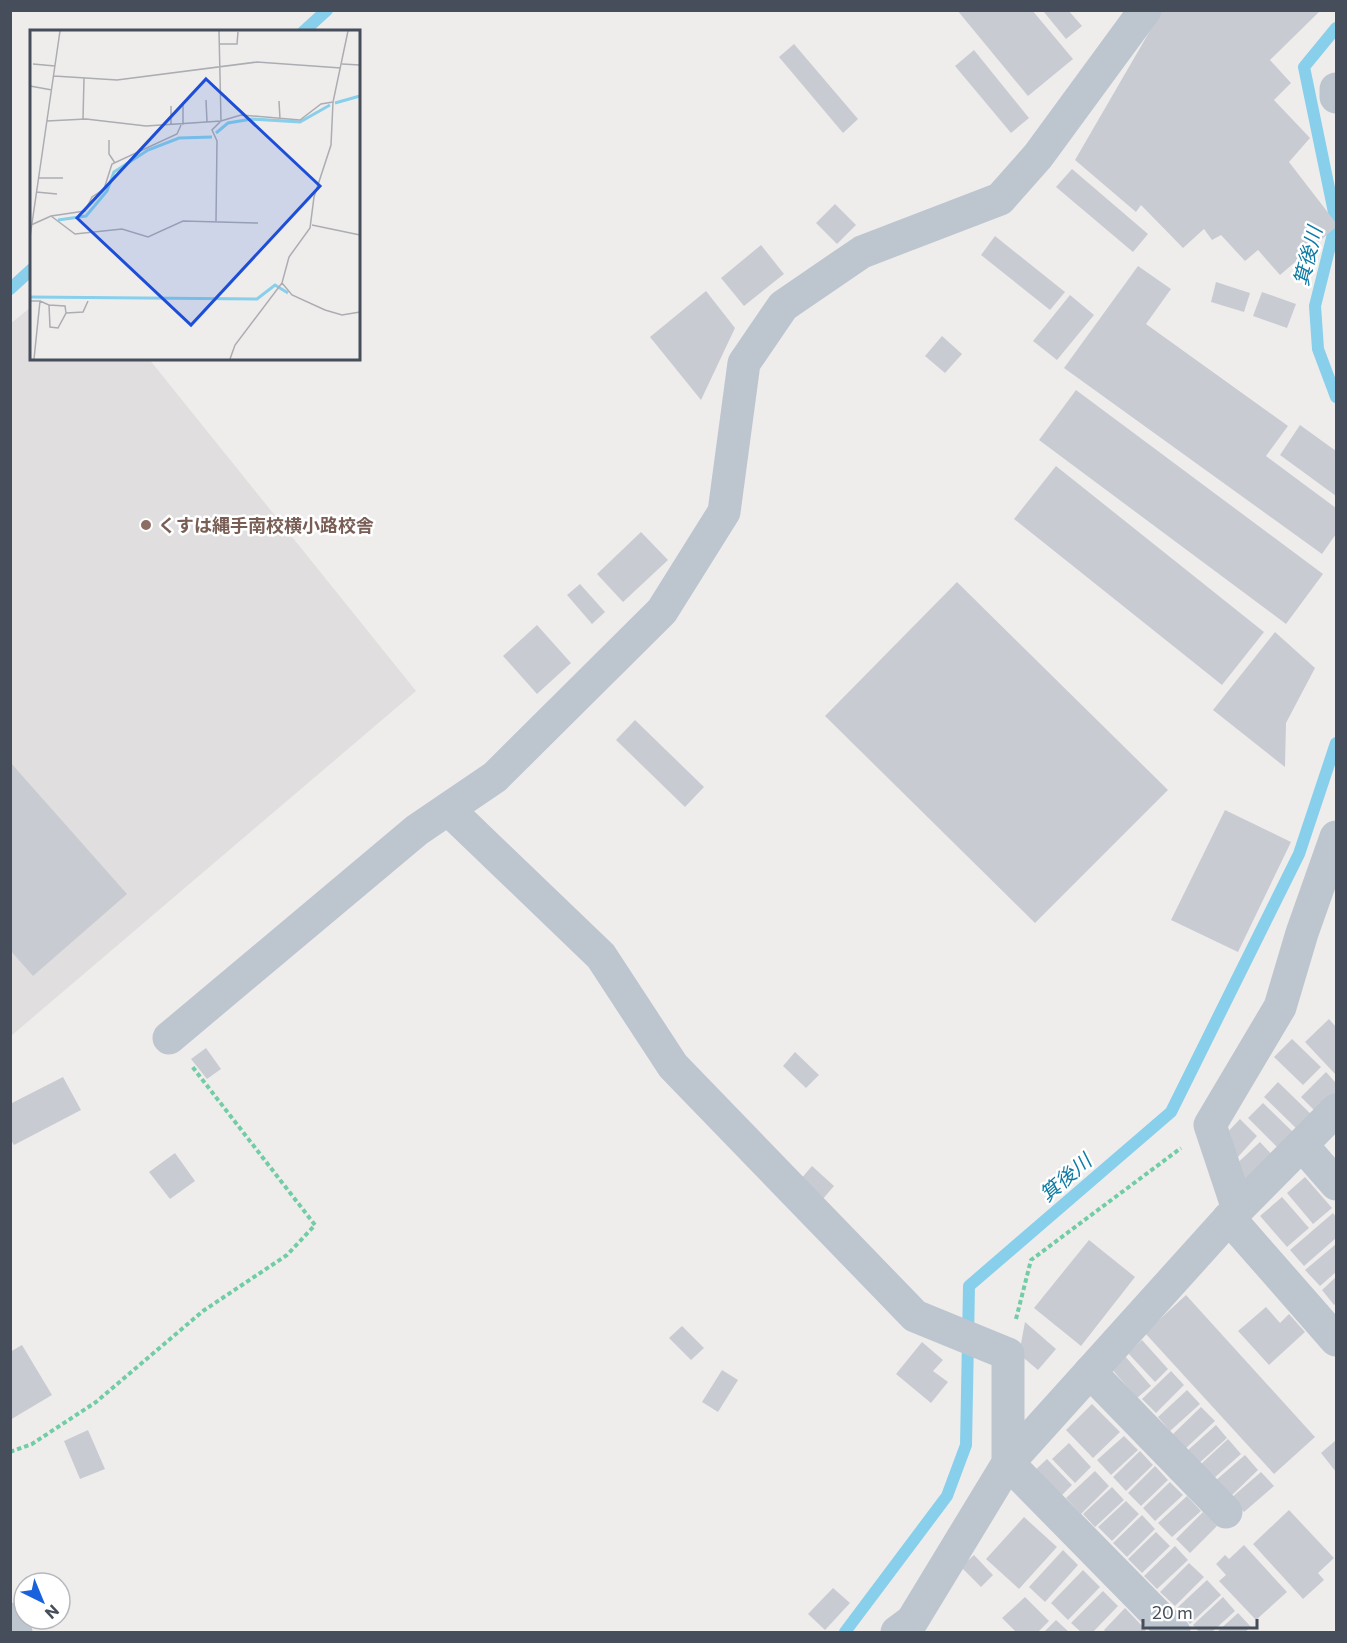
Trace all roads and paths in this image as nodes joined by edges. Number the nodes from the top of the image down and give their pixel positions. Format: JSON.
{"nodes":[{"id":1,"x":1145,"y":10,"type":"edge"},
{"id":2,"x":1336,"y":89,"type":"edge"},
{"id":3,"x":1336,"y":97,"type":"edge"},
{"id":4,"x":448,"y":809,"type":"junction"},
{"id":5,"x":1336,"y":837,"type":"edge"},
{"id":6,"x":170,"y":1038,"type":"joint"},
{"id":7,"x":1336,"y":1110,"type":"edge"},
{"id":8,"x":1210,"y":1125,"type":"junction"},
{"id":9,"x":1302,"y":1145,"type":"junction"},
{"id":10,"x":1336,"y":1184,"type":"edge"},
{"id":11,"x":1233,"y":1213,"type":"junction"},
{"id":12,"x":1336,"y":1340,"type":"edge"},
{"id":13,"x":1008,"y":1354,"type":"junction"},
{"id":14,"x":1090,"y":1372,"type":"junction"},
{"id":15,"x":10,"y":1452,"type":"edge"},
{"id":16,"x":1008,"y":1463,"type":"junction"},
{"id":17,"x":1226,"y":1512,"type":"dead end"},
{"id":18,"x":10,"y":1619,"type":"edge"},
{"id":19,"x":1169,"y":1631,"type":"edge"},
{"id":20,"x":16,"y":1632,"type":"edge"},
{"id":21,"x":897,"y":1632,"type":"edge"}],
"edges":[{"from":1,"to":4,"type":"street"},
{"from":2,"to":3,"type":"street"},
{"from":4,"to":6,"type":"street"},
{"from":4,"to":13,"type":"street"},
{"from":5,"to":8,"type":"street"},
{"from":6,"to":15,"type":"path"},
{"from":7,"to":9,"type":"street"},
{"from":8,"to":11,"type":"street"},
{"from":8,"to":13,"type":"path"},
{"from":9,"to":10,"type":"street"},
{"from":9,"to":11,"type":"street"},
{"from":11,"to":12,"type":"street"},
{"from":11,"to":14,"type":"street"},
{"from":13,"to":16,"type":"street"},
{"from":14,"to":16,"type":"street"},
{"from":14,"to":17,"type":"street"},
{"from":16,"to":19,"type":"street"},
{"from":16,"to":21,"type":"street"},
{"from":18,"to":20,"type":"street"}]}
